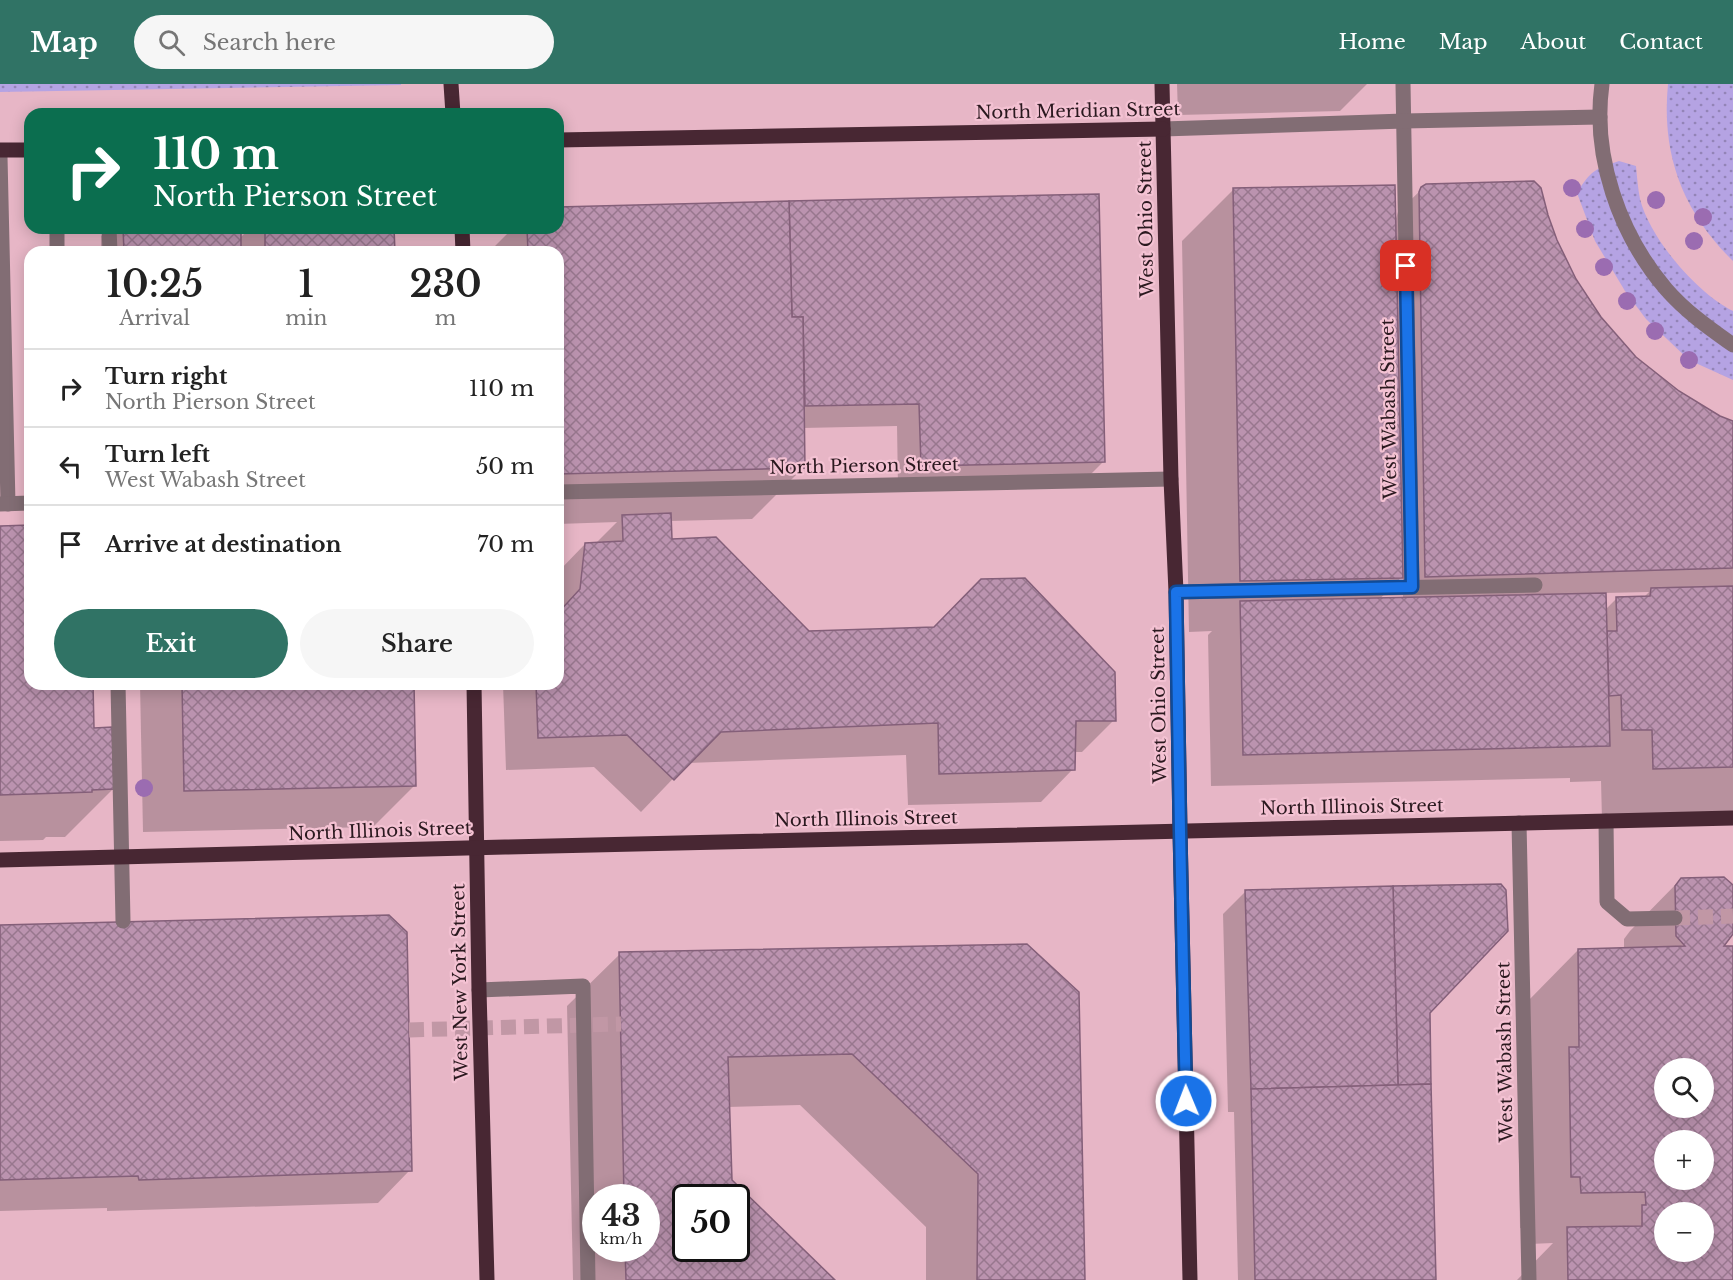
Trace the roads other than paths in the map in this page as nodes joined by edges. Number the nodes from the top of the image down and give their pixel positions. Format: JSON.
{"nodes":[{"id":1,"x":451,"y":84,"type":"edge"},
{"id":2,"x":1162,"y":84,"type":"edge"},
{"id":3,"x":1403,"y":84,"type":"edge"},
{"id":4,"x":1602,"y":84,"type":"edge"},
{"id":5,"x":453,"y":108,"type":"edge"},
{"id":6,"x":1600,"y":117,"type":"junction"},
{"id":7,"x":1404,"y":121,"type":"junction"},
{"id":8,"x":1163,"y":129,"type":"junction"},
{"id":9,"x":564,"y":140,"type":"edge"},
{"id":10,"x":0,"y":150,"type":"edge"},
{"id":11,"x":24,"y":150,"type":"edge"},
{"id":12,"x":0,"y":157,"type":"edge"},
{"id":13,"x":1733,"y":345,"type":"edge"},
{"id":14,"x":1171,"y":479,"type":"junction"},
{"id":15,"x":564,"y":492,"type":"edge"},
{"id":16,"x":24,"y":503,"type":"edge"},
{"id":17,"x":4,"y":504,"type":"edge"},
{"id":18,"x":1535,"y":585,"type":"dead end"},
{"id":19,"x":1412,"y":587,"type":"junction"},
{"id":20,"x":1176,"y":592,"type":"junction"},
{"id":21,"x":118,"y":690,"type":"edge"},
{"id":22,"x":474,"y":690,"type":"edge"},
{"id":23,"x":1733,"y":818,"type":"edge"},
{"id":24,"x":1606,"y":821,"type":"junction"},
{"id":25,"x":1519,"y":823,"type":"junction"},
{"id":26,"x":1180,"y":831,"type":"junction"},
{"id":27,"x":476,"y":847,"type":"junction"},
{"id":28,"x":123,"y":858,"type":"junction"},
{"id":29,"x":0,"y":860,"type":"edge"},
{"id":30,"x":1675,"y":918,"type":"tunnel mouth"},
{"id":31,"x":123,"y":921,"type":"dead end"},
{"id":32,"x":479,"y":990,"type":"junction"},
{"id":33,"x":487,"y":1280,"type":"edge"},
{"id":34,"x":588,"y":1280,"type":"edge"},
{"id":35,"x":1190,"y":1280,"type":"edge"},
{"id":36,"x":1530,"y":1280,"type":"edge"}],
"edges":[{"from":1,"to":5,"type":"main road"},
{"from":2,"to":8,"type":"main road","name":"West Ohio Street"},
{"from":3,"to":7,"type":"street","name":"West Wabash Street"},
{"from":4,"to":6,"type":"street"},
{"from":6,"to":7,"type":"street","name":"North Meridian Street"},
{"from":6,"to":13,"type":"street"},
{"from":7,"to":8,"type":"street","name":"North Meridian Street"},
{"from":7,"to":19,"type":"street","name":"West Wabash Street"},
{"from":8,"to":9,"type":"main road","name":"North Meridian Street"},
{"from":8,"to":14,"type":"main road","name":"West Ohio Street"},
{"from":10,"to":11,"type":"main road"},
{"from":12,"to":17,"type":"street"},
{"from":14,"to":15,"type":"street","name":"North Pierson Street"},
{"from":14,"to":20,"type":"main road","name":"West Ohio Street"},
{"from":16,"to":17,"type":"street"},
{"from":18,"to":19,"type":"street"},
{"from":19,"to":20,"type":"street"},
{"from":20,"to":26,"type":"main road","name":"West Ohio Street"},
{"from":21,"to":28,"type":"street"},
{"from":22,"to":27,"type":"main road","name":"West New York Street"},
{"from":23,"to":24,"type":"main road","name":"North Illinois Street"},
{"from":24,"to":25,"type":"main road","name":"North Illinois Street"},
{"from":24,"to":30,"type":"street"},
{"from":25,"to":26,"type":"main road","name":"North Illinois Street"},
{"from":25,"to":36,"type":"street","name":"West Wabash Street"},
{"from":26,"to":27,"type":"main road","name":"North Illinois Street"},
{"from":26,"to":35,"type":"main road","name":"West Ohio Street"},
{"from":27,"to":28,"type":"main road","name":"North Illinois Street"},
{"from":27,"to":32,"type":"main road","name":"West New York Street"},
{"from":28,"to":29,"type":"main road","name":"North Illinois Street"},
{"from":28,"to":31,"type":"street"},
{"from":32,"to":33,"type":"main road","name":"West New York Street"},
{"from":32,"to":34,"type":"street"}]}
